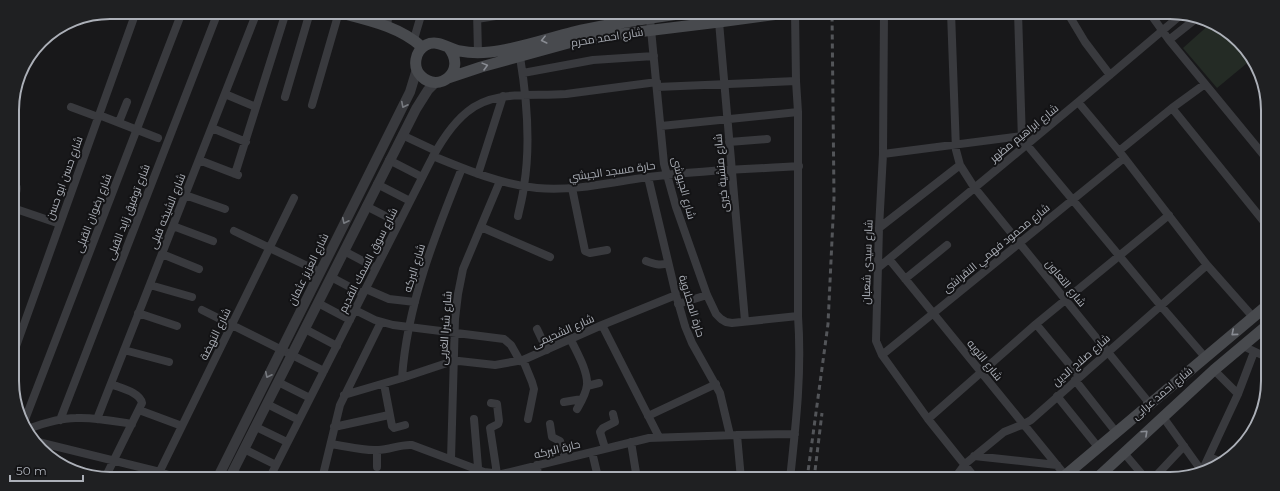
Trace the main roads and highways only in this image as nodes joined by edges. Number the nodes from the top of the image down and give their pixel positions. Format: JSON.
{"nodes":[{"id":1,"x":362,"y":19,"type":"edge"},
{"id":2,"x":656,"y":19,"type":"edge"},
{"id":3,"x":742,"y":19,"type":"edge"},
{"id":4,"x":650,"y":24,"type":"junction"},
{"id":5,"x":422,"y":48,"type":"junction"},
{"id":6,"x":449,"y":48,"type":"junction"},
{"id":7,"x":448,"y":78,"type":"junction"},
{"id":8,"x":1261,"y":310,"type":"edge"},
{"id":9,"x":1261,"y":331,"type":"edge"},
{"id":10,"x":1069,"y":472,"type":"edge"},
{"id":11,"x":1104,"y":472,"type":"edge"}],
"edges":[{"from":1,"to":5,"type":"main road"},
{"from":2,"to":4,"type":"main road","name":"شارع احمد محرم"},
{"from":3,"to":4,"type":"main road","name":"شارع احمد محرم"},
{"from":4,"to":6,"type":"main road","name":"شارع احمد محرم","one_way":true},
{"from":7,"to":4,"type":"main road","name":"شارع احمد محرم","one_way":true},
{"from":5,"to":6,"type":"main road"},
{"from":5,"to":7,"type":"main road"},
{"from":6,"to":7,"type":"main road"},
{"from":8,"to":10,"type":"main road","name":"شارع احمد عرابى","one_way":true},
{"from":11,"to":9,"type":"main road","name":"شارع احمد عرابى","one_way":true}]}
